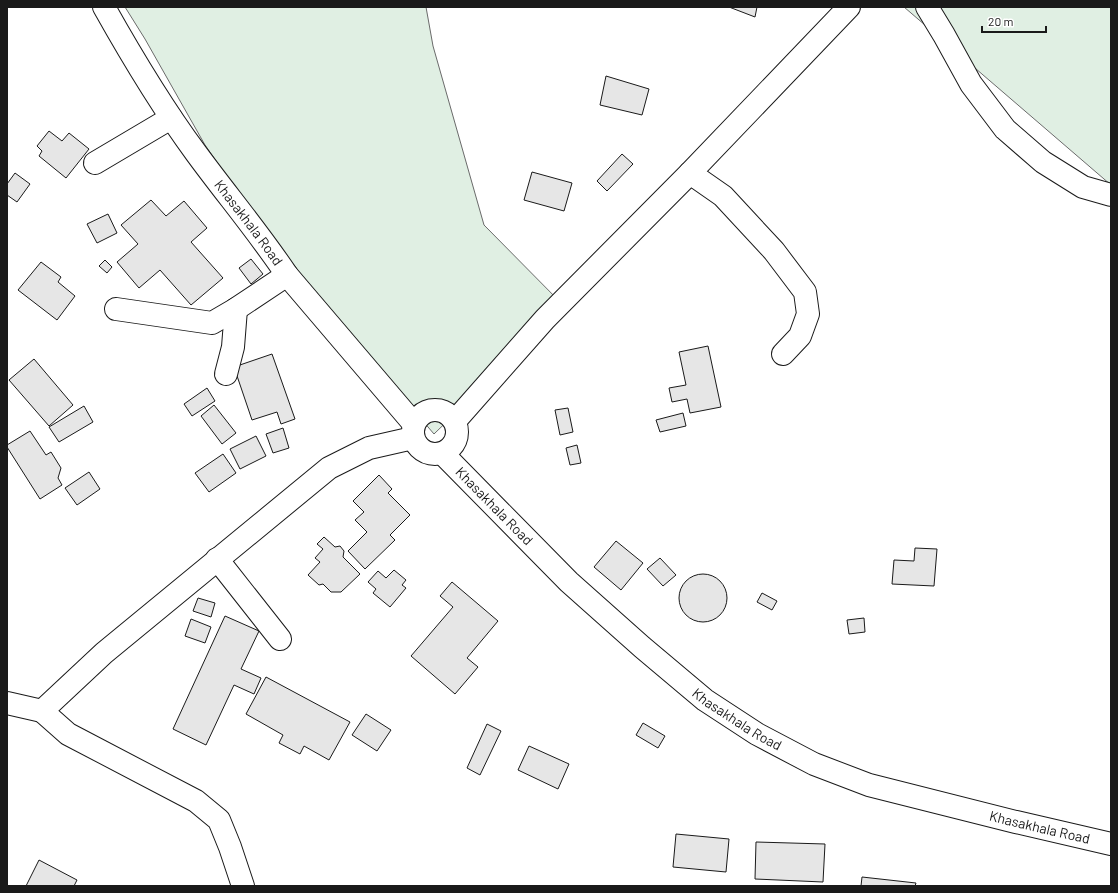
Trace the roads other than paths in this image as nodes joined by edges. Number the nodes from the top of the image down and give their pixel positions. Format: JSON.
{"nodes":[{"id":1,"x":104,"y":7,"type":"edge"},
{"id":2,"x":849,"y":7,"type":"edge"},
{"id":3,"x":927,"y":7,"type":"edge"},
{"id":4,"x":171,"y":118,"type":"junction"},
{"id":5,"x":95,"y":163,"type":"dead end"},
{"id":6,"x":690,"y":173,"type":"junction"},
{"id":7,"x":1111,"y":195,"type":"edge"},
{"id":8,"x":287,"y":275,"type":"junction"},
{"id":9,"x":116,"y":309,"type":"dead end"},
{"id":10,"x":236,"y":309,"type":"junction"},
{"id":11,"x":783,"y":354,"type":"dead end"},
{"id":12,"x":226,"y":374,"type":"dead end"},
{"id":13,"x":455,"y":422,"type":"junction"},
{"id":14,"x":414,"y":431,"type":"junction"},
{"id":15,"x":443,"y":454,"type":"junction"},
{"id":16,"x":217,"y":559,"type":"junction"},
{"id":17,"x":280,"y":639,"type":"dead end"},
{"id":18,"x":7,"y":703,"type":"edge"},
{"id":19,"x":42,"y":711,"type":"junction"},
{"id":20,"x":1111,"y":844,"type":"edge"},
{"id":21,"x":243,"y":886,"type":"edge"}],
"edges":[{"from":1,"to":4,"type":"street","name":"Khasakhala Road"},
{"from":2,"to":6,"type":"street"},
{"from":3,"to":7,"type":"street"},
{"from":4,"to":5,"type":"street"},
{"from":4,"to":8,"type":"street","name":"Khasakhala Road"},
{"from":6,"to":11,"type":"street"},
{"from":6,"to":13,"type":"street"},
{"from":8,"to":10,"type":"street"},
{"from":8,"to":14,"type":"street","name":"Khasakhala Road"},
{"from":9,"to":10,"type":"street"},
{"from":10,"to":12,"type":"street"},
{"from":13,"to":14,"type":"street"},
{"from":13,"to":15,"type":"street"},
{"from":14,"to":15,"type":"street"},
{"from":14,"to":16,"type":"street"},
{"from":15,"to":20,"type":"street","name":"Khasakhala Road"},
{"from":16,"to":17,"type":"street"},
{"from":16,"to":19,"type":"street"},
{"from":18,"to":19,"type":"street"},
{"from":19,"to":21,"type":"street"}]}
